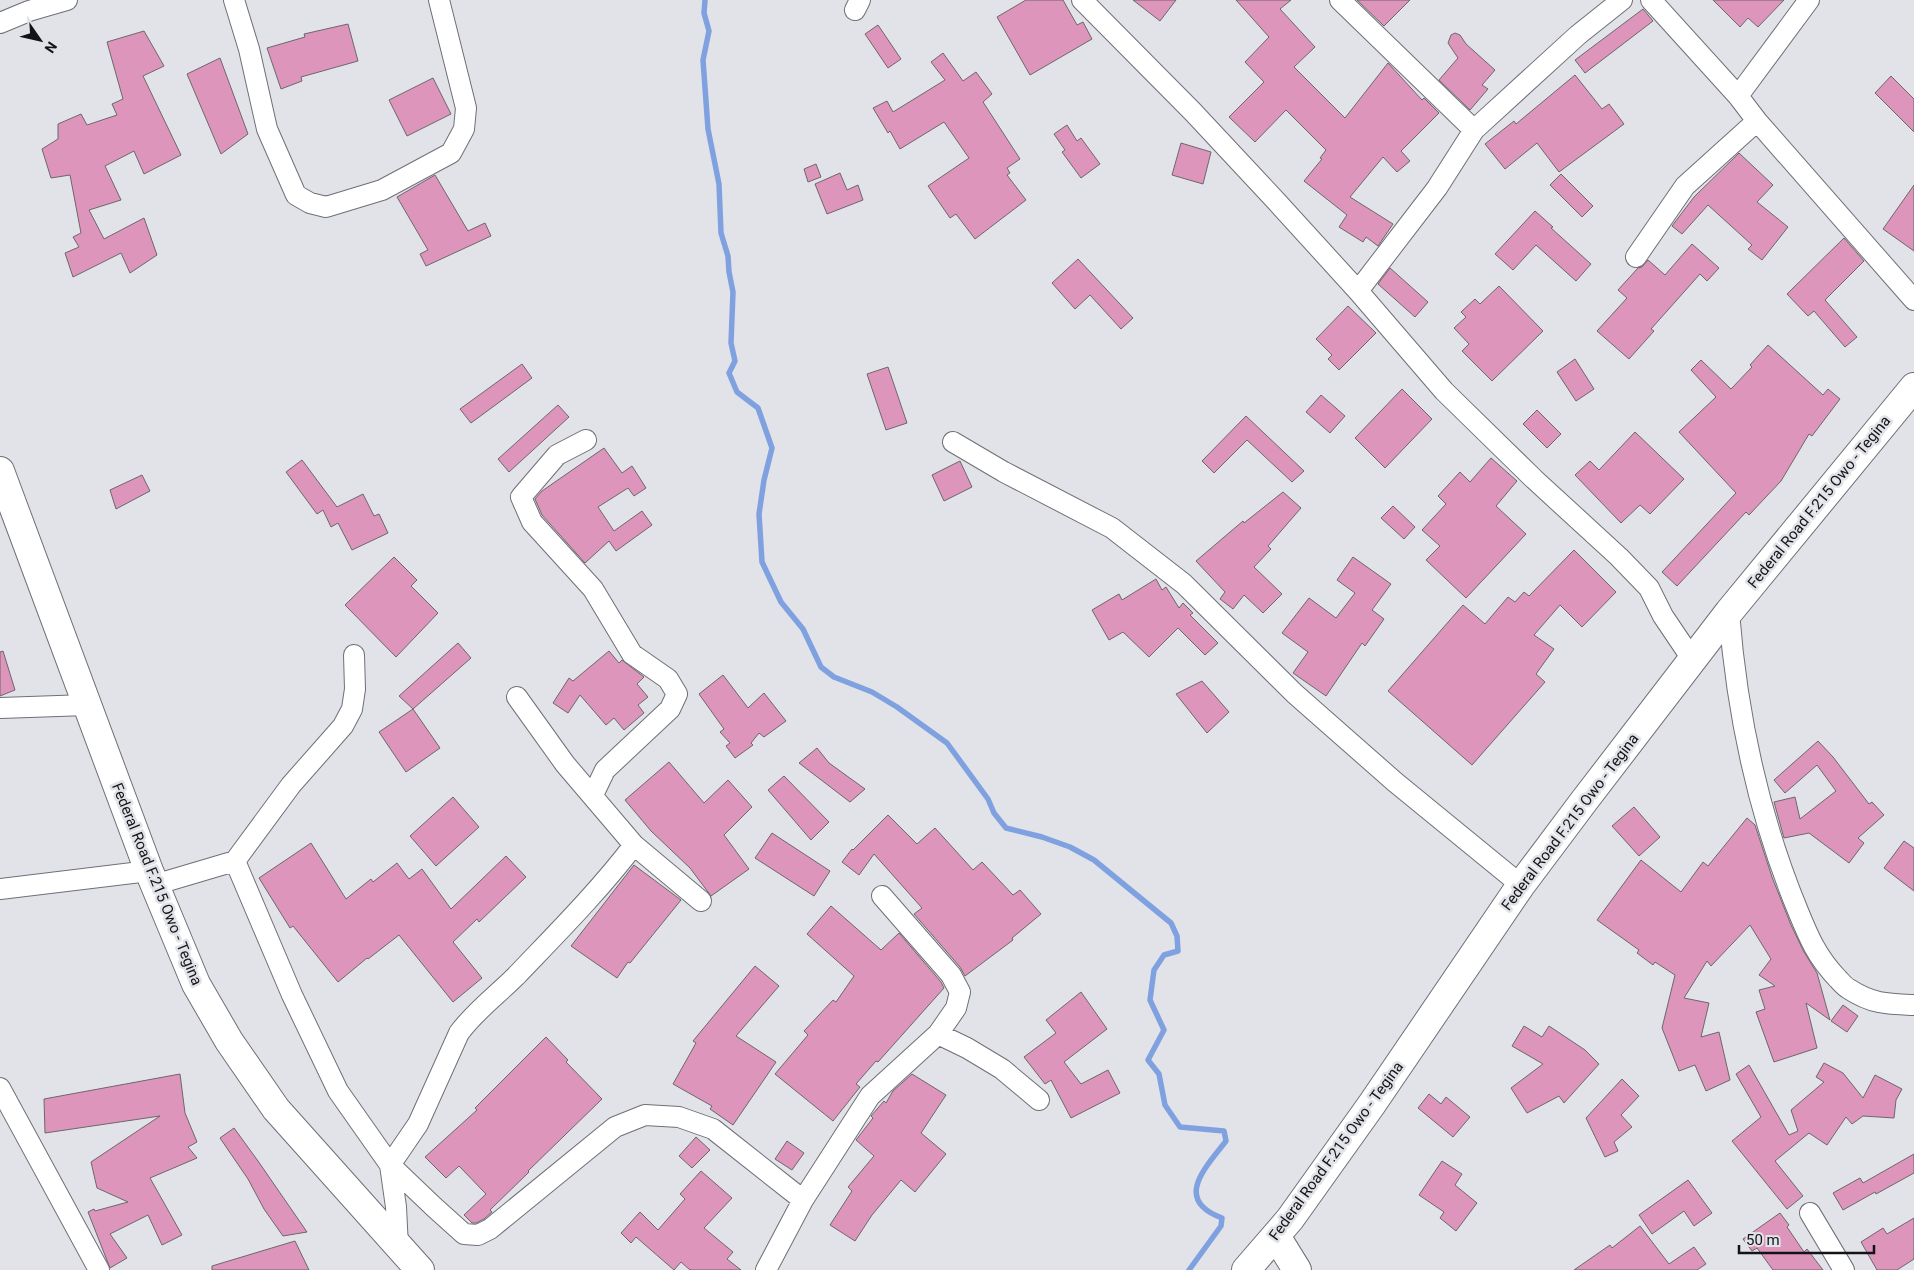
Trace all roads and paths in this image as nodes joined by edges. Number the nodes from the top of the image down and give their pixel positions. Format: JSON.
{"nodes":[{"id":1,"x":67,"y":0,"type":"edge"},
{"id":2,"x":234,"y":0,"type":"edge"},
{"id":3,"x":439,"y":0,"type":"edge"},
{"id":4,"x":1082,"y":0,"type":"edge"},
{"id":5,"x":1340,"y":0,"type":"edge"},
{"id":6,"x":1622,"y":0,"type":"edge"},
{"id":7,"x":1651,"y":0,"type":"edge"},
{"id":8,"x":1809,"y":0,"type":"edge"},
{"id":9,"x":0,"y":23,"type":"edge"},
{"id":10,"x":1738,"y":96,"type":"junction"},
{"id":11,"x":1757,"y":121,"type":"junction"},
{"id":12,"x":1474,"y":130,"type":"junction"},
{"id":13,"x":1636,"y":257,"type":"dead end"},
{"id":14,"x":1358,"y":291,"type":"junction"},
{"id":15,"x":1914,"y":300,"type":"edge"},
{"id":16,"x":1914,"y":387,"type":"edge"},
{"id":17,"x":586,"y":440,"type":"dead end"},
{"id":18,"x":953,"y":442,"type":"dead end"},
{"id":19,"x":0,"y":471,"type":"edge"},
{"id":20,"x":1730,"y":612,"type":"junction"},
{"id":21,"x":354,"y":655,"type":"dead end"},
{"id":22,"x":1692,"y":659,"type":"junction"},
{"id":23,"x":517,"y":696,"type":"dead end"},
{"id":24,"x":87,"y":705,"type":"junction"},
{"id":25,"x":0,"y":708,"type":"edge"},
{"id":26,"x":593,"y":796,"type":"junction"},
{"id":27,"x":634,"y":845,"type":"junction"},
{"id":28,"x":235,"y":861,"type":"junction"},
{"id":29,"x":152,"y":878,"type":"junction"},
{"id":30,"x":1522,"y":885,"type":"junction"},
{"id":31,"x":0,"y":890,"type":"edge"},
{"id":32,"x":882,"y":896,"type":"dead end"},
{"id":33,"x":701,"y":901,"type":"dead end"},
{"id":34,"x":1914,"y":1005,"type":"edge"},
{"id":35,"x":938,"y":1034,"type":"junction"},
{"id":36,"x":0,"y":1088,"type":"edge"},
{"id":37,"x":1039,"y":1100,"type":"dead end"},
{"id":38,"x":390,"y":1165,"type":"junction"},
{"id":39,"x":803,"y":1200,"type":"junction"},
{"id":40,"x":1810,"y":1213,"type":"dead end"},
{"id":41,"x":1276,"y":1236,"type":"junction"},
{"id":42,"x":398,"y":1247,"type":"junction"},
{"id":43,"x":98,"y":1270,"type":"edge"},
{"id":44,"x":420,"y":1270,"type":"edge"},
{"id":45,"x":766,"y":1270,"type":"edge"},
{"id":46,"x":1246,"y":1270,"type":"edge"},
{"id":47,"x":1298,"y":1270,"type":"edge"},
{"id":48,"x":1844,"y":1270,"type":"edge"}],
"edges":[{"from":1,"to":9,"type":"street"},
{"from":2,"to":3,"type":"street"},
{"from":4,"to":14,"type":"street"},
{"from":5,"to":12,"type":"street"},
{"from":6,"to":12,"type":"street"},
{"from":7,"to":10,"type":"street"},
{"from":8,"to":10,"type":"street"},
{"from":10,"to":11,"type":"street"},
{"from":11,"to":13,"type":"street"},
{"from":11,"to":15,"type":"street"},
{"from":12,"to":14,"type":"street"},
{"from":14,"to":22,"type":"street"},
{"from":16,"to":20,"type":"main road","name":"Federal Road F.215 Owo - Tegina"},
{"from":17,"to":26,"type":"street"},
{"from":18,"to":30,"type":"street"},
{"from":19,"to":24,"type":"main road","name":"Federal Road F.215 Owo - Tegina"},
{"from":20,"to":22,"type":"main road","name":"Federal Road F.215 Owo - Tegina"},
{"from":20,"to":34,"type":"street"},
{"from":21,"to":28,"type":"street"},
{"from":22,"to":30,"type":"main road","name":"Federal Road F.215 Owo - Tegina"},
{"from":23,"to":26,"type":"street"},
{"from":24,"to":25,"type":"street"},
{"from":24,"to":29,"type":"main road","name":"Federal Road F.215 Owo - Tegina"},
{"from":26,"to":27,"type":"street"},
{"from":27,"to":33,"type":"street"},
{"from":27,"to":38,"type":"street"},
{"from":28,"to":29,"type":"street"},
{"from":28,"to":38,"type":"street"},
{"from":29,"to":31,"type":"street"},
{"from":29,"to":42,"type":"main road","name":"Federal Road F.215 Owo - Tegina"},
{"from":30,"to":41,"type":"main road","name":"Federal Road F.215 Owo - Tegina"},
{"from":32,"to":35,"type":"street"},
{"from":35,"to":37,"type":"street"},
{"from":35,"to":39,"type":"street"},
{"from":36,"to":43,"type":"street"},
{"from":38,"to":39,"type":"street"},
{"from":38,"to":42,"type":"street"},
{"from":39,"to":45,"type":"street"},
{"from":40,"to":48,"type":"street"},
{"from":41,"to":46,"type":"main road","name":"Federal Road F.215 Owo - Tegina"},
{"from":41,"to":47,"type":"main road"},
{"from":42,"to":44,"type":"main road","name":"Federal Road F.215 Owo - Tegina"}]}
